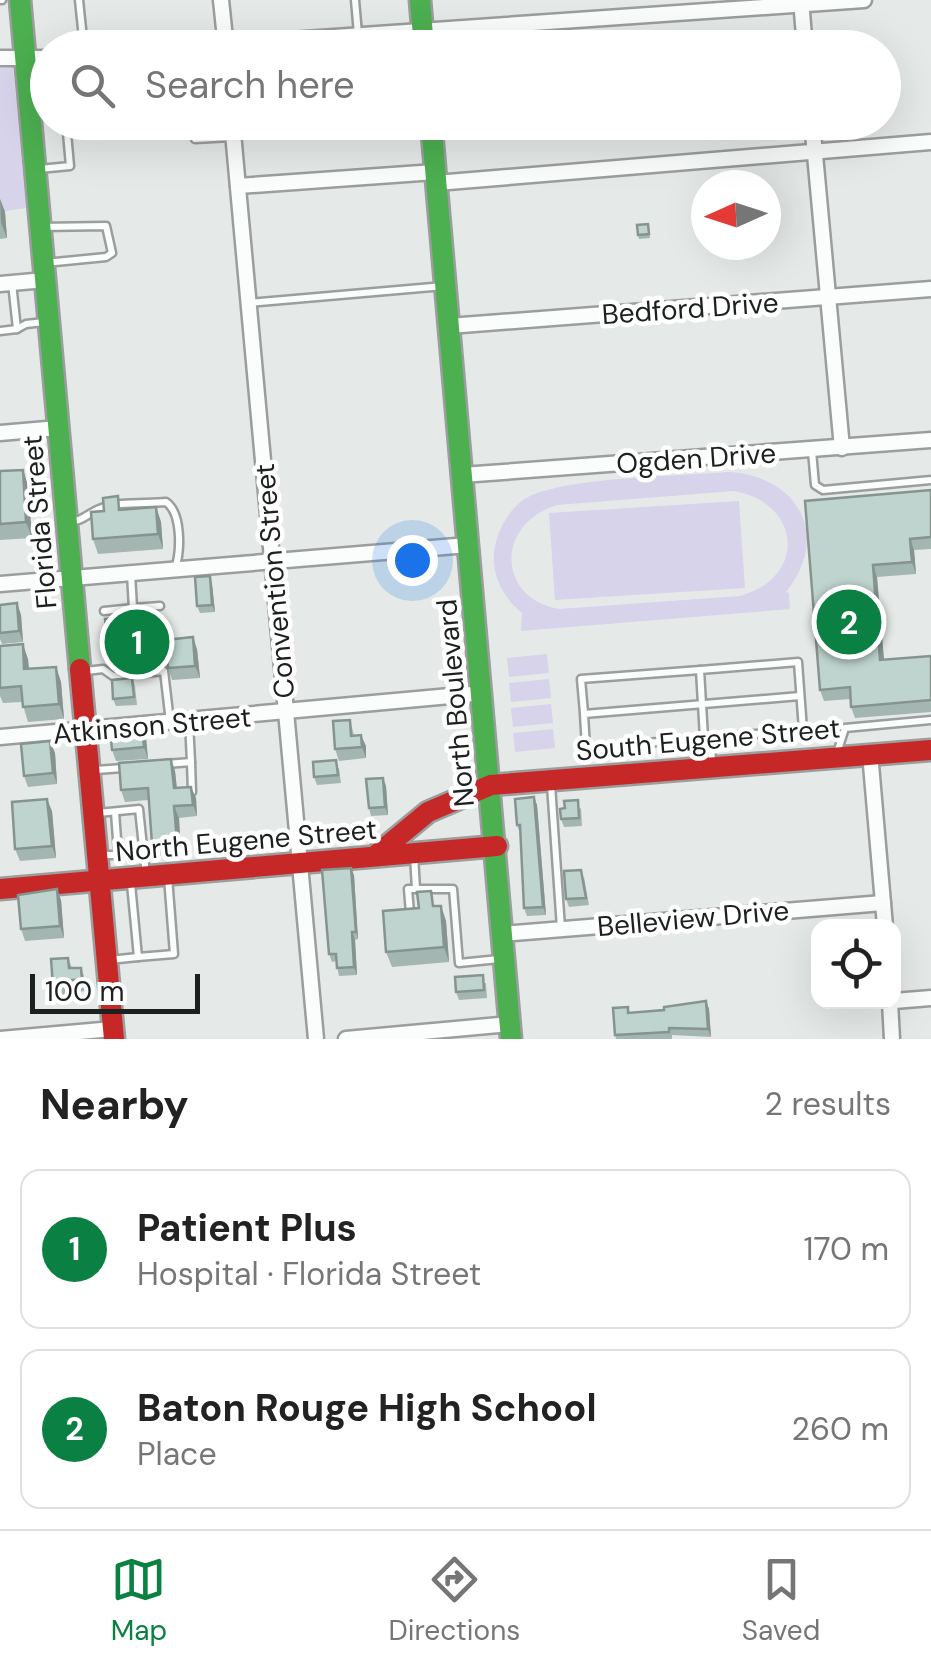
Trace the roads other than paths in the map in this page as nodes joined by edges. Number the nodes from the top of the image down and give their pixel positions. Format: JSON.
{"nodes":[{"id":1,"x":20,"y":0,"type":"edge"},
{"id":2,"x":79,"y":0,"type":"edge"},
{"id":3,"x":220,"y":0,"type":"edge"},
{"id":4,"x":355,"y":0,"type":"edge"},
{"id":5,"x":420,"y":0,"type":"edge"},
{"id":6,"x":864,"y":0,"type":"edge"},
{"id":7,"x":801,"y":3,"type":"edge"},
{"id":8,"x":82,"y":30,"type":"edge"},
{"id":9,"x":223,"y":30,"type":"edge"},
{"id":10,"x":360,"y":30,"type":"edge"},
{"id":11,"x":422,"y":30,"type":"edge"},
{"id":12,"x":525,"y":30,"type":"edge"},
{"id":13,"x":803,"y":30,"type":"edge"},
{"id":14,"x":0,"y":58,"type":"edge"},
{"id":15,"x":24,"y":58,"type":"junction"},
{"id":16,"x":30,"y":58,"type":"edge"},
{"id":17,"x":30,"y":119,"type":"edge"},
{"id":18,"x":32,"y":140,"type":"edge"},
{"id":19,"x":68,"y":140,"type":"edge"},
{"id":20,"x":234,"y":140,"type":"edge"},
{"id":21,"x":433,"y":140,"type":"edge"},
{"id":22,"x":814,"y":140,"type":"edge"},
{"id":23,"x":931,"y":142,"type":"edge"},
{"id":24,"x":815,"y":151,"type":"junction"},
{"id":25,"x":35,"y":169,"type":"junction"},
{"id":26,"x":436,"y":177,"type":"junction"},
{"id":27,"x":238,"y":186,"type":"junction"},
{"id":28,"x":40,"y":226,"type":"junction"},
{"id":29,"x":45,"y":272,"type":"junction"},
{"id":30,"x":6,"y":284,"type":"edge"},
{"id":31,"x":445,"y":286,"type":"junction"},
{"id":32,"x":931,"y":289,"type":"edge"},
{"id":33,"x":829,"y":298,"type":"junction"},
{"id":34,"x":249,"y":303,"type":"junction"},
{"id":35,"x":49,"y":322,"type":"junction"},
{"id":36,"x":449,"y":326,"type":"junction"},
{"id":37,"x":17,"y":329,"type":"junction"},
{"id":38,"x":0,"y":331,"type":"edge"},
{"id":39,"x":58,"y":428,"type":"junction"},
{"id":40,"x":0,"y":433,"type":"edge"},
{"id":41,"x":931,"y":440,"type":"edge"},
{"id":42,"x":842,"y":448,"type":"junction"},
{"id":43,"x":812,"y":450,"type":"junction"},
{"id":44,"x":462,"y":475,"type":"junction"},
{"id":45,"x":931,"y":480,"type":"edge"},
{"id":46,"x":66,"y":522,"type":"junction"},
{"id":47,"x":468,"y":546,"type":"junction"},
{"id":48,"x":272,"y":562,"type":"junction"},
{"id":49,"x":175,"y":570,"type":"junction"},
{"id":50,"x":131,"y":573,"type":"junction"},
{"id":51,"x":71,"y":578,"type":"junction"},
{"id":52,"x":0,"y":584,"type":"edge"},
{"id":53,"x":160,"y":606,"type":"dead end"},
{"id":54,"x":133,"y":608,"type":"junction"},
{"id":55,"x":104,"y":611,"type":"dead end"},
{"id":56,"x":700,"y":670,"type":"junction"},
{"id":57,"x":80,"y":672,"type":"junction"},
{"id":58,"x":483,"y":693,"type":"junction"},
{"id":59,"x":800,"y":696,"type":"junction"},
{"id":60,"x":702,"y":704,"type":"junction"},
{"id":61,"x":286,"y":713,"type":"junction"},
{"id":62,"x":584,"y":714,"type":"junction"},
{"id":63,"x":931,"y":720,"type":"edge"},
{"id":64,"x":189,"y":722,"type":"junction"},
{"id":65,"x":170,"y":723,"type":"junction"},
{"id":66,"x":86,"y":730,"type":"junction"},
{"id":67,"x":0,"y":737,"type":"edge"},
{"id":68,"x":704,"y":738,"type":"junction"},
{"id":69,"x":931,"y":750,"type":"edge"},
{"id":70,"x":870,"y":754,"type":"junction"},
{"id":71,"x":837,"y":756,"type":"junction"},
{"id":72,"x":191,"y":762,"type":"junction"},
{"id":73,"x":157,"y":765,"type":"edge"},
{"id":74,"x":140,"y":766,"type":"edge"},
{"id":75,"x":706,"y":767,"type":"junction"},
{"id":76,"x":90,"y":771,"type":"junction"},
{"id":77,"x":551,"y":780,"type":"junction"},
{"id":78,"x":491,"y":785,"type":"junction"},
{"id":79,"x":192,"y":792,"type":"edge"},
{"id":80,"x":104,"y":813,"type":"junction"},
{"id":81,"x":496,"y":846,"type":"junction"},
{"id":82,"x":414,"y":852,"type":"junction"},
{"id":83,"x":108,"y":854,"type":"junction"},
{"id":84,"x":376,"y":856,"type":"junction"},
{"id":85,"x":300,"y":861,"type":"junction"},
{"id":86,"x":147,"y":871,"type":"junction"},
{"id":87,"x":100,"y":881,"type":"junction"},
{"id":88,"x":0,"y":888,"type":"edge"},
{"id":89,"x":416,"y":889,"type":"junction"},
{"id":90,"x":883,"y":902,"type":"junction"},
{"id":91,"x":884,"y":919,"type":"edge"},
{"id":92,"x":411,"y":920,"type":"edge"},
{"id":93,"x":561,"y":929,"type":"junction"},
{"id":94,"x":503,"y":934,"type":"junction"},
{"id":95,"x":138,"y":957,"type":"junction"},
{"id":96,"x":505,"y":958,"type":"junction"},
{"id":97,"x":107,"y":960,"type":"junction"},
{"id":98,"x":931,"y":998,"type":"edge"},
{"id":99,"x":901,"y":1000,"type":"edge"},
{"id":100,"x":892,"y":1009,"type":"edge"},
{"id":101,"x":511,"y":1032,"type":"edge"},
{"id":102,"x":113,"y":1034,"type":"edge"},
{"id":103,"x":0,"y":1039,"type":"edge"},
{"id":104,"x":316,"y":1039,"type":"edge"},
{"id":105,"x":346,"y":1039,"type":"edge"},
{"id":106,"x":892,"y":1039,"type":"edge"}],
"edges":[{"from":1,"to":15,"type":"street","name":"Florida Street"},
{"from":2,"to":8,"type":"lane"},
{"from":3,"to":9,"type":"street"},
{"from":4,"to":10,"type":"lane"},
{"from":5,"to":11,"type":"street"},
{"from":6,"to":7,"type":"street"},
{"from":7,"to":12,"type":"street"},
{"from":7,"to":13,"type":"street"},
{"from":14,"to":15,"type":"street"},
{"from":15,"to":16,"type":"street"},
{"from":15,"to":17,"type":"street","name":"Florida Street"},
{"from":18,"to":25,"type":"street","name":"Florida Street"},
{"from":19,"to":25,"type":"lane"},
{"from":20,"to":27,"type":"street","name":"Convention Street"},
{"from":21,"to":26,"type":"street","name":"North Boulevard"},
{"from":22,"to":24,"type":"street"},
{"from":23,"to":24,"type":"street"},
{"from":24,"to":26,"type":"street"},
{"from":24,"to":33,"type":"street"},
{"from":25,"to":28,"type":"street","name":"Florida Street"},
{"from":26,"to":27,"type":"street"},
{"from":26,"to":31,"type":"street","name":"North Boulevard"},
{"from":27,"to":34,"type":"street","name":"Convention Street"},
{"from":28,"to":29,"type":"street","name":"Florida Street"},
{"from":28,"to":29,"type":"lane"},
{"from":29,"to":30,"type":"street"},
{"from":29,"to":35,"type":"street","name":"Florida Street"},
{"from":30,"to":37,"type":"lane"},
{"from":31,"to":34,"type":"lane"},
{"from":31,"to":36,"type":"street","name":"North Boulevard"},
{"from":32,"to":33,"type":"street","name":"Bedford Drive"},
{"from":33,"to":36,"type":"street","name":"Bedford Drive"},
{"from":33,"to":42,"type":"street"},
{"from":34,"to":48,"type":"street","name":"Convention Street"},
{"from":35,"to":37,"type":"lane"},
{"from":35,"to":39,"type":"street","name":"Florida Street"},
{"from":36,"to":44,"type":"street","name":"North Boulevard"},
{"from":37,"to":38,"type":"lane"},
{"from":39,"to":40,"type":"street"},
{"from":39,"to":46,"type":"street","name":"Florida Street"},
{"from":41,"to":42,"type":"street","name":"Ogden Drive"},
{"from":42,"to":43,"type":"street","name":"Ogden Drive"},
{"from":43,"to":44,"type":"street","name":"Ogden Drive"},
{"from":43,"to":45,"type":"lane"},
{"from":44,"to":47,"type":"street","name":"North Boulevard"},
{"from":46,"to":49,"type":"lane"},
{"from":46,"to":51,"type":"street","name":"Florida Street"},
{"from":47,"to":48,"type":"street"},
{"from":47,"to":58,"type":"street","name":"North Boulevard"},
{"from":48,"to":49,"type":"street"},
{"from":48,"to":61,"type":"street","name":"Convention Street"},
{"from":49,"to":50,"type":"street"},
{"from":50,"to":51,"type":"street"},
{"from":50,"to":54,"type":"lane"},
{"from":51,"to":52,"type":"street"},
{"from":51,"to":57,"type":"street","name":"Florida Street"},
{"from":53,"to":54,"type":"lane"},
{"from":54,"to":55,"type":"lane"},
{"from":56,"to":59,"type":"lane"},
{"from":56,"to":60,"type":"lane"},
{"from":56,"to":62,"type":"lane"},
{"from":57,"to":65,"type":"lane"},
{"from":57,"to":66,"type":"street","name":"Florida Street"},
{"from":58,"to":61,"type":"street","name":"Atkinson Street"},
{"from":58,"to":78,"type":"street","name":"North Boulevard"},
{"from":59,"to":60,"type":"lane"},
{"from":59,"to":68,"type":"lane"},
{"from":60,"to":62,"type":"lane"},
{"from":60,"to":68,"type":"lane"},
{"from":61,"to":64,"type":"street","name":"Atkinson Street"},
{"from":61,"to":85,"type":"street","name":"Convention Street"},
{"from":62,"to":68,"type":"lane"},
{"from":63,"to":71,"type":"lane"},
{"from":64,"to":65,"type":"street","name":"Atkinson Street"},
{"from":64,"to":72,"type":"lane"},
{"from":65,"to":66,"type":"street","name":"Atkinson Street"},
{"from":66,"to":67,"type":"street","name":"Atkinson Street"},
{"from":66,"to":76,"type":"street","name":"Florida Street"},
{"from":68,"to":75,"type":"lane"},
{"from":68,"to":75,"type":"lane"},
{"from":69,"to":70,"type":"street","name":"South Eugene Street"},
{"from":70,"to":71,"type":"street","name":"South Eugene Street"},
{"from":70,"to":90,"type":"street"},
{"from":71,"to":75,"type":"street","name":"South Eugene Street"},
{"from":72,"to":73,"type":"lane"},
{"from":72,"to":79,"type":"lane"},
{"from":74,"to":76,"type":"lane"},
{"from":75,"to":77,"type":"street","name":"South Eugene Street"},
{"from":76,"to":80,"type":"street","name":"Florida Street"},
{"from":77,"to":78,"type":"street","name":"South Eugene Street"},
{"from":77,"to":93,"type":"lane"},
{"from":78,"to":81,"type":"street","name":"North Boulevard"},
{"from":78,"to":84,"type":"street","name":"South Eugene Street"},
{"from":80,"to":83,"type":"street","name":"Florida Street"},
{"from":80,"to":83,"type":"lane"},
{"from":80,"to":86,"type":"lane"},
{"from":81,"to":82,"type":"street","name":"North Eugene Street"},
{"from":81,"to":94,"type":"street","name":"North Boulevard"},
{"from":82,"to":84,"type":"street","name":"North Eugene Street"},
{"from":82,"to":89,"type":"lane"},
{"from":83,"to":86,"type":"lane"},
{"from":83,"to":87,"type":"street","name":"Florida Street"},
{"from":84,"to":85,"type":"street","name":"North Eugene Street"},
{"from":85,"to":86,"type":"street","name":"North Eugene Street"},
{"from":85,"to":104,"type":"street","name":"Convention Street"},
{"from":86,"to":87,"type":"street","name":"North Eugene Street"},
{"from":86,"to":95,"type":"lane"},
{"from":86,"to":95,"type":"lane"},
{"from":87,"to":88,"type":"street","name":"North Eugene Street"},
{"from":87,"to":97,"type":"street","name":"Florida Street"},
{"from":89,"to":92,"type":"lane"},
{"from":89,"to":96,"type":"lane"},
{"from":90,"to":91,"type":"street"},
{"from":90,"to":93,"type":"street","name":"Belleview Drive"},
{"from":93,"to":94,"type":"street","name":"Belleview Drive"},
{"from":94,"to":96,"type":"street","name":"North Boulevard"},
{"from":95,"to":97,"type":"lane"},
{"from":96,"to":101,"type":"street","name":"North Boulevard"},
{"from":97,"to":102,"type":"street","name":"Florida Street"},
{"from":98,"to":99,"type":"street"},
{"from":100,"to":106,"type":"street"},
{"from":101,"to":105,"type":"street"},
{"from":102,"to":103,"type":"street"}]}
